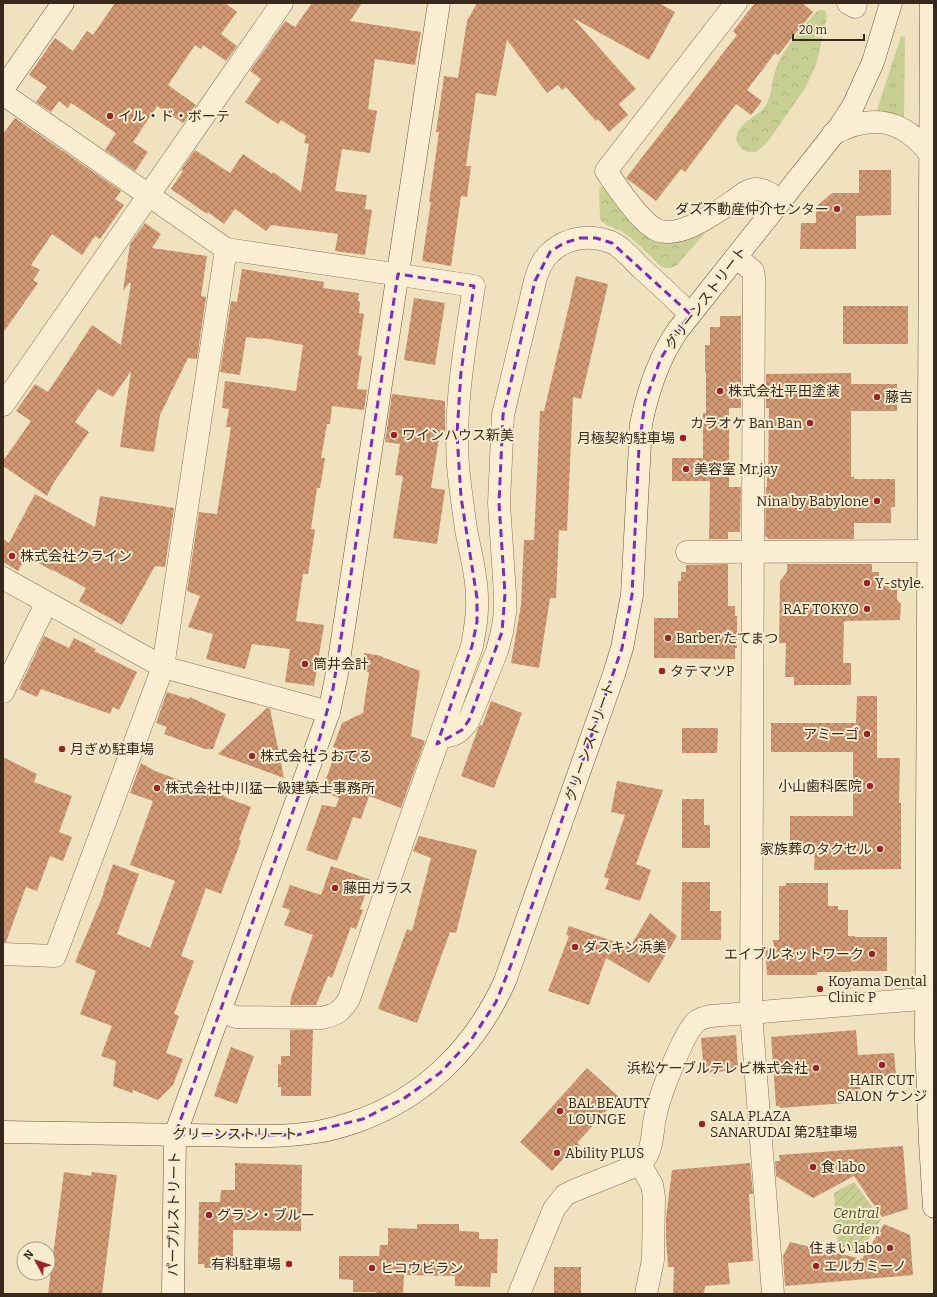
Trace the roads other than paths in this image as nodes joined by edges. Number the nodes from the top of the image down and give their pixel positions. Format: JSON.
{"nodes":[{"id":1,"x":63,"y":3,"type":"edge"},
{"id":2,"x":282,"y":3,"type":"edge"},
{"id":3,"x":439,"y":3,"type":"edge"},
{"id":4,"x":736,"y":3,"type":"edge"},
{"id":5,"x":848,"y":3,"type":"edge"},
{"id":6,"x":856,"y":3,"type":"edge"},
{"id":7,"x":891,"y":3,"type":"edge"},
{"id":8,"x":931,"y":3,"type":"edge"},
{"id":9,"x":3,"y":89,"type":"edge"},
{"id":10,"x":3,"y":94,"type":"edge"},
{"id":11,"x":833,"y":134,"type":"junction"},
{"id":12,"x":930,"y":154,"type":"junction"},
{"id":13,"x":149,"y":195,"type":"junction"},
{"id":14,"x":780,"y":202,"type":"junction"},
{"id":15,"x":226,"y":248,"type":"junction"},
{"id":16,"x":736,"y":256,"type":"junction"},
{"id":17,"x":398,"y":274,"type":"junction"},
{"id":18,"x":690,"y":314,"type":"junction"},
{"id":19,"x":3,"y":405,"type":"edge"},
{"id":20,"x":753,"y":551,"type":"junction"},
{"id":21,"x":929,"y":551,"type":"junction"},
{"id":22,"x":687,"y":552,"type":"dead end"},
{"id":23,"x":3,"y":578,"type":"edge"},
{"id":24,"x":47,"y":603,"type":"junction"},
{"id":25,"x":163,"y":667,"type":"junction"},
{"id":26,"x":3,"y":692,"type":"edge"},
{"id":27,"x":329,"y":712,"type":"junction"},
{"id":28,"x":440,"y":737,"type":"junction"},
{"id":29,"x":3,"y":954,"type":"edge"},
{"id":30,"x":930,"y":998,"type":"edge"},
{"id":31,"x":220,"y":1011,"type":"junction"},
{"id":32,"x":751,"y":1013,"type":"junction"},
{"id":33,"x":3,"y":1132,"type":"edge"},
{"id":34,"x":175,"y":1134,"type":"junction"},
{"id":35,"x":640,"y":1164,"type":"junction"},
{"id":36,"x":934,"y":1207,"type":"edge"},
{"id":37,"x":173,"y":1294,"type":"edge"},
{"id":38,"x":519,"y":1294,"type":"edge"},
{"id":39,"x":646,"y":1294,"type":"edge"},
{"id":40,"x":773,"y":1294,"type":"edge"}],
"edges":[{"from":1,"to":9,"type":"street"},
{"from":2,"to":13,"type":"street"},
{"from":3,"to":17,"type":"street","name":"パープルストリート"},
{"from":4,"to":14,"type":"street"},
{"from":5,"to":6,"type":"street"},
{"from":7,"to":11,"type":"street","name":"グリーンストリート"},
{"from":8,"to":12,"type":"street"},
{"from":10,"to":13,"type":"street"},
{"from":11,"to":12,"type":"street"},
{"from":11,"to":14,"type":"street","name":"グリーンストリート"},
{"from":12,"to":21,"type":"street"},
{"from":13,"to":15,"type":"street"},
{"from":13,"to":19,"type":"street"},
{"from":14,"to":16,"type":"street","name":"グリーンストリート"},
{"from":15,"to":17,"type":"street"},
{"from":15,"to":25,"type":"street"},
{"from":16,"to":18,"type":"street","name":"グリーンストリート"},
{"from":16,"to":20,"type":"street"},
{"from":17,"to":27,"type":"street","name":"パープルストリート"},
{"from":17,"to":28,"type":"street"},
{"from":18,"to":28,"type":"street"},
{"from":18,"to":34,"type":"street","name":"グリーンストリート"},
{"from":20,"to":21,"type":"street"},
{"from":20,"to":22,"type":"street"},
{"from":20,"to":32,"type":"street"},
{"from":21,"to":30,"type":"street"},
{"from":23,"to":24,"type":"street"},
{"from":24,"to":25,"type":"street"},
{"from":24,"to":26,"type":"street"},
{"from":25,"to":27,"type":"street"},
{"from":25,"to":29,"type":"street"},
{"from":27,"to":31,"type":"street","name":"パープルストリート"},
{"from":28,"to":31,"type":"street"},
{"from":30,"to":32,"type":"street"},
{"from":30,"to":36,"type":"street"},
{"from":31,"to":34,"type":"street","name":"パープルストリート"},
{"from":32,"to":35,"type":"street"},
{"from":32,"to":40,"type":"street"},
{"from":33,"to":34,"type":"street","name":"グリーンストリート"},
{"from":34,"to":37,"type":"street","name":"パープルストリート"},
{"from":35,"to":38,"type":"street"},
{"from":35,"to":39,"type":"street"}]}
